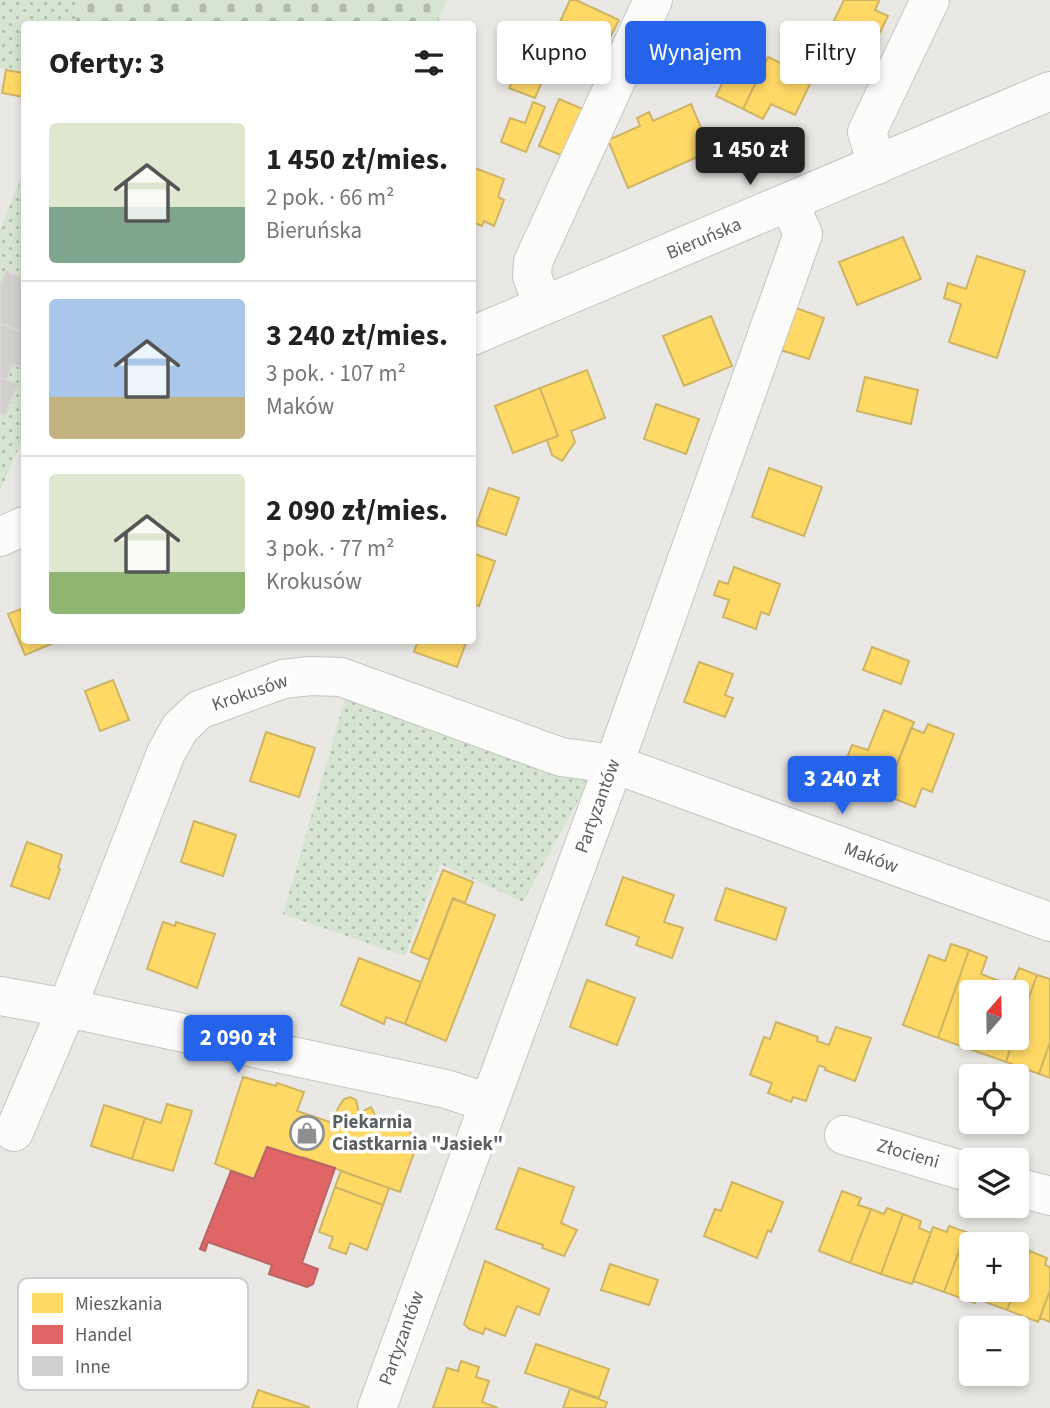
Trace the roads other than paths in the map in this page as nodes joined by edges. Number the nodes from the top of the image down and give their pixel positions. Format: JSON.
{"nodes":[{"id":1,"x":653,"y":0,"type":"edge"},
{"id":2,"x":930,"y":0,"type":"edge"},
{"id":3,"x":1050,"y":91,"type":"edge"},
{"id":4,"x":877,"y":165,"type":"junction"},
{"id":5,"x":789,"y":203,"type":"junction"},
{"id":6,"x":543,"y":305,"type":"junction"},
{"id":7,"x":476,"y":333,"type":"edge"},
{"id":8,"x":21,"y":527,"type":"edge"},
{"id":9,"x":0,"y":537,"type":"edge"},
{"id":10,"x":614,"y":764,"type":"junction"},
{"id":11,"x":1050,"y":922,"type":"edge"},
{"id":12,"x":0,"y":996,"type":"edge"},
{"id":13,"x":67,"y":1008,"type":"junction"},
{"id":14,"x":489,"y":1103,"type":"junction"},
{"id":15,"x":14,"y":1132,"type":"dead end"},
{"id":16,"x":844,"y":1136,"type":"dead end"},
{"id":17,"x":959,"y":1170,"type":"edge"},
{"id":18,"x":1029,"y":1190,"type":"edge"},
{"id":19,"x":1050,"y":1196,"type":"edge"},
{"id":20,"x":377,"y":1408,"type":"edge"}],
"edges":[{"from":1,"to":6,"type":"street"},
{"from":2,"to":4,"type":"street"},
{"from":3,"to":4,"type":"street","name":"Bieruńska"},
{"from":4,"to":5,"type":"street","name":"Bieruńska"},
{"from":5,"to":6,"type":"street","name":"Bieruńska"},
{"from":5,"to":10,"type":"street","name":"Partyzantów"},
{"from":6,"to":7,"type":"street","name":"Bieruńska"},
{"from":8,"to":9,"type":"street"},
{"from":10,"to":11,"type":"street","name":"Maków"},
{"from":10,"to":13,"type":"street","name":"Krokusów"},
{"from":10,"to":14,"type":"street","name":"Partyzantów"},
{"from":12,"to":13,"type":"street"},
{"from":13,"to":14,"type":"street"},
{"from":13,"to":15,"type":"street","name":"Krokusów"},
{"from":14,"to":20,"type":"street","name":"Partyzantów"},
{"from":16,"to":17,"type":"street","name":"Złocieni"},
{"from":18,"to":19,"type":"street"}]}
